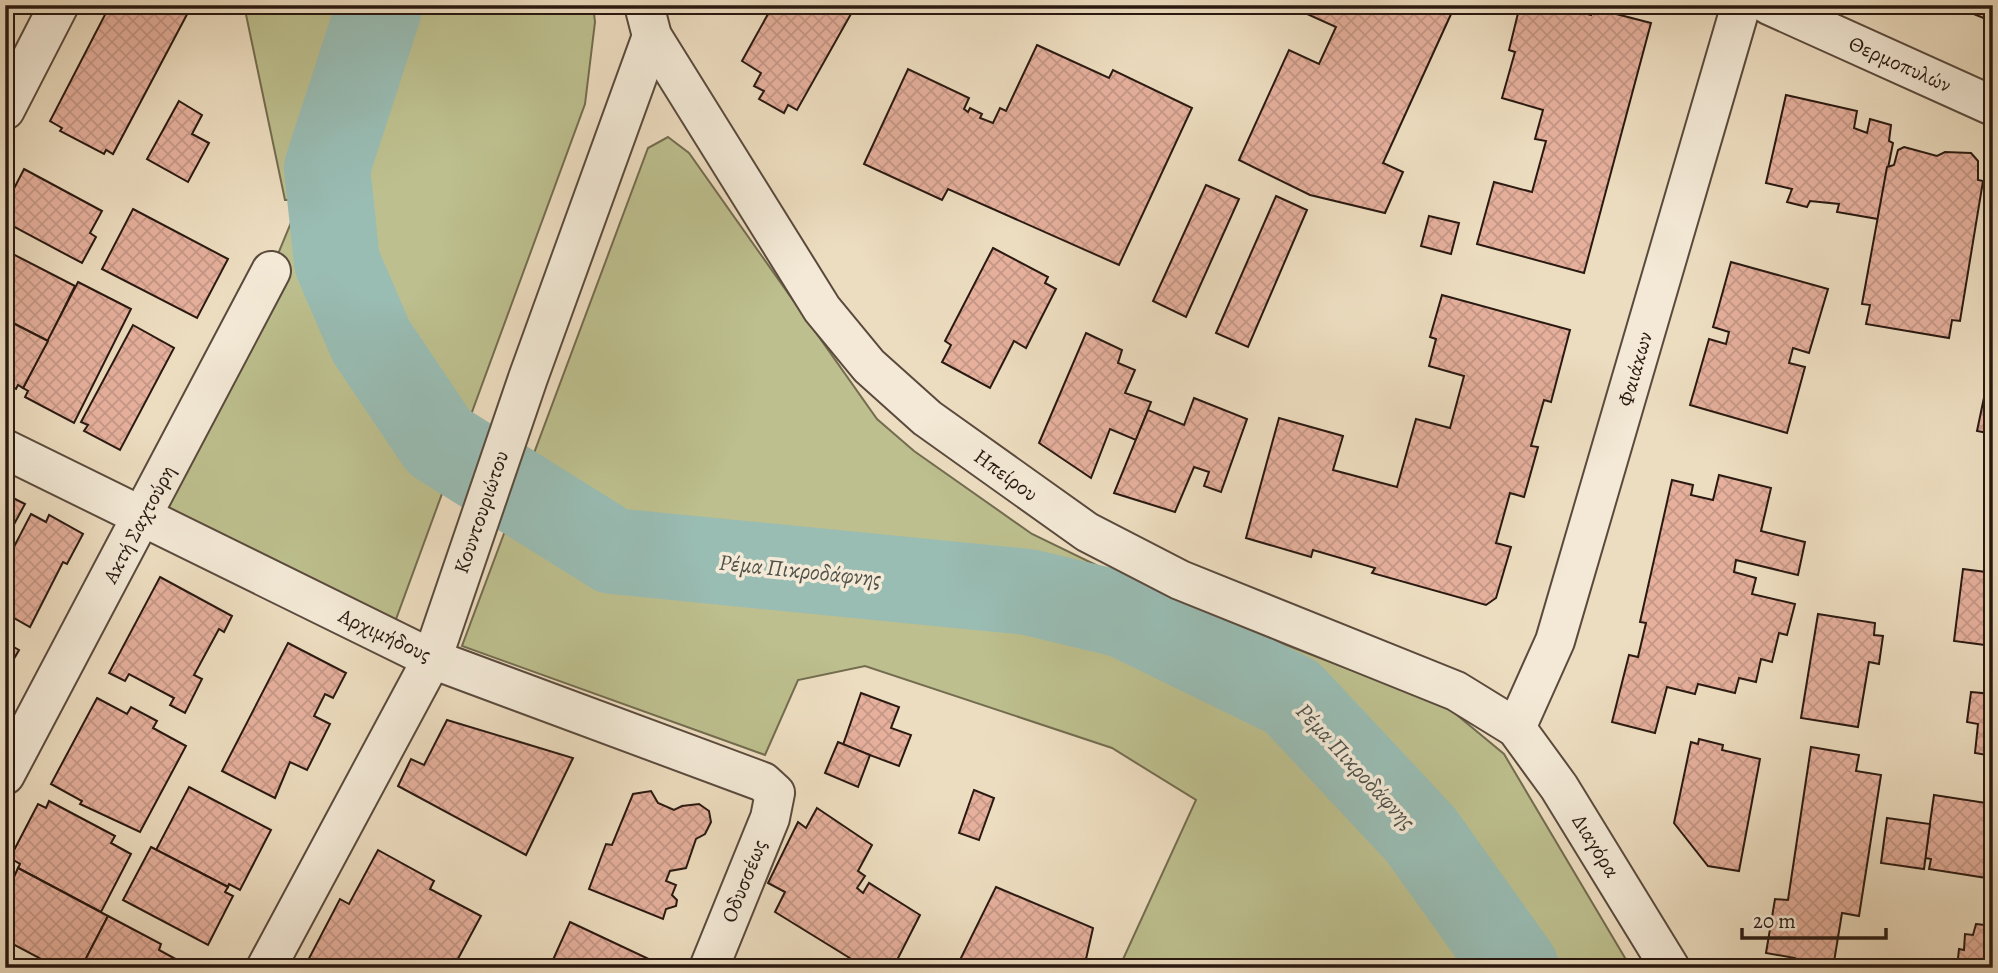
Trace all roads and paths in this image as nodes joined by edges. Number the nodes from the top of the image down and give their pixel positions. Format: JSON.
{"nodes":[{"id":1,"x":59,"y":5,"type":"edge"},
{"id":2,"x":1741,"y":5,"type":"edge"},
{"id":3,"x":1769,"y":5,"type":"edge"},
{"id":4,"x":648,"y":21,"type":"edge"},
{"id":5,"x":1993,"y":106,"type":"edge"},
{"id":6,"x":5,"y":110,"type":"edge"},
{"id":7,"x":271,"y":271,"type":"dead end"},
{"id":8,"x":5,"y":449,"type":"edge"},
{"id":9,"x":143,"y":518,"type":"junction"},
{"id":10,"x":432,"y":659,"type":"junction"},
{"id":11,"x":1516,"y":728,"type":"junction"},
{"id":12,"x":5,"y":775,"type":"edge"},
{"id":13,"x":775,"y":793,"type":"joint"},
{"id":14,"x":266,"y":968,"type":"edge"},
{"id":15,"x":709,"y":968,"type":"edge"},
{"id":16,"x":1670,"y":968,"type":"edge"}],
"edges":[{"from":1,"to":6,"type":"street"},
{"from":2,"to":11,"type":"street","name":"Φαιάκων"},
{"from":3,"to":5,"type":"street","name":"Θερμοπυλών"},
{"from":4,"to":10,"type":"street","name":"Κουντουριώτου"},
{"from":4,"to":11,"type":"street","name":"Ηπείρου"},
{"from":7,"to":9,"type":"street","name":"Ακτή Σαχτούρη"},
{"from":8,"to":9,"type":"street","name":"Αρχιμήδους"},
{"from":9,"to":10,"type":"street","name":"Αρχιμήδους"},
{"from":9,"to":12,"type":"street","name":"Ακτή Σαχτούρη"},
{"from":10,"to":13,"type":"street","name":"Αρχιμήδους"},
{"from":10,"to":14,"type":"street","name":"Κουντουριώτου"},
{"from":11,"to":16,"type":"street","name":"Διαγόρα"},
{"from":13,"to":15,"type":"street","name":"Οδυσσέως"}]}
